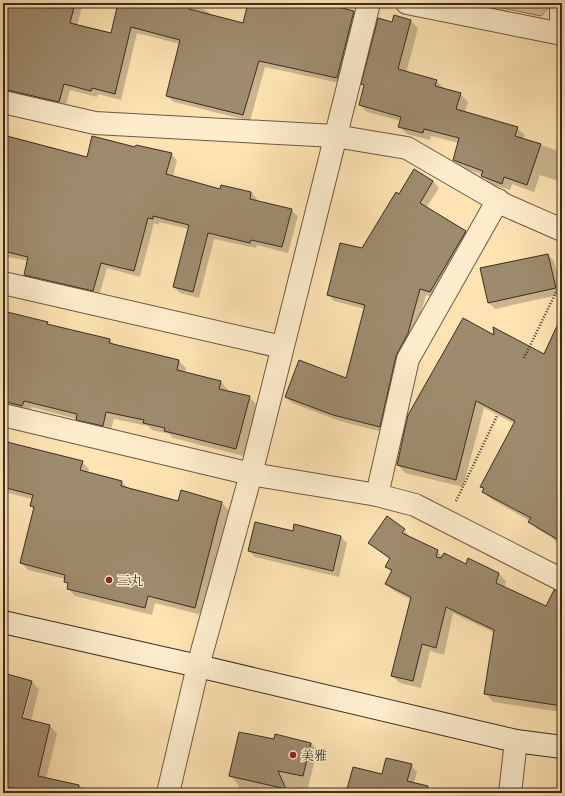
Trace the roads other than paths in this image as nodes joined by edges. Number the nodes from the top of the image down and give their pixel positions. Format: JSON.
{"nodes":[{"id":1,"x":369,"y":3,"type":"edge"},
{"id":2,"x":407,"y":3,"type":"edge"},
{"id":3,"x":561,"y":3,"type":"edge"},
{"id":4,"x":561,"y":34,"type":"edge"},
{"id":5,"x":3,"y":102,"type":"edge"},
{"id":6,"x":335,"y":136,"type":"junction"},
{"id":7,"x":498,"y":200,"type":"junction"},
{"id":8,"x":562,"y":230,"type":"edge"},
{"id":9,"x":3,"y":283,"type":"edge"},
{"id":10,"x":282,"y":347,"type":"junction"},
{"id":11,"x":3,"y":415,"type":"edge"},
{"id":12,"x":251,"y":474,"type":"junction"},
{"id":13,"x":377,"y":495,"type":"junction"},
{"id":14,"x":562,"y":580,"type":"edge"},
{"id":15,"x":3,"y":622,"type":"edge"},
{"id":16,"x":198,"y":666,"type":"junction"},
{"id":17,"x":516,"y":741,"type":"junction"},
{"id":18,"x":562,"y":747,"type":"edge"},
{"id":19,"x":168,"y":793,"type":"edge"},
{"id":20,"x":510,"y":793,"type":"edge"}],
"edges":[{"from":1,"to":6,"type":"street"},
{"from":2,"to":4,"type":"street"},
{"from":3,"to":4,"type":"street"},
{"from":5,"to":6,"type":"street"},
{"from":6,"to":7,"type":"street"},
{"from":6,"to":10,"type":"street"},
{"from":7,"to":8,"type":"street"},
{"from":7,"to":13,"type":"street"},
{"from":9,"to":10,"type":"street"},
{"from":10,"to":12,"type":"street"},
{"from":11,"to":12,"type":"street"},
{"from":12,"to":13,"type":"street"},
{"from":12,"to":16,"type":"street"},
{"from":13,"to":14,"type":"street"},
{"from":15,"to":16,"type":"street"},
{"from":16,"to":17,"type":"street"},
{"from":16,"to":19,"type":"street"},
{"from":17,"to":18,"type":"street"},
{"from":17,"to":20,"type":"street"}]}
